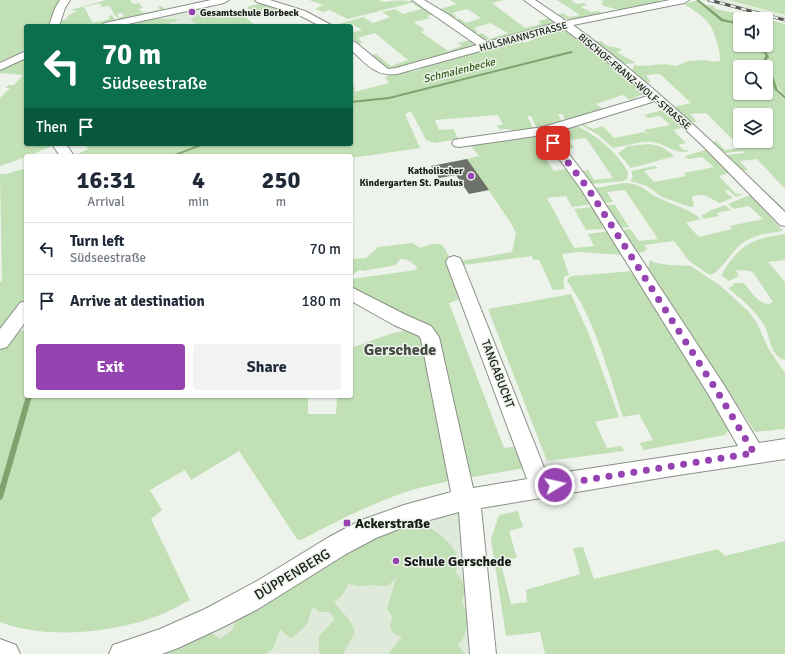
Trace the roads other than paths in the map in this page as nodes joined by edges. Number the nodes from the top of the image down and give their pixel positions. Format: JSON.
{"nodes":[{"id":1,"x":65,"y":0,"type":"edge"},
{"id":2,"x":224,"y":0,"type":"edge"},
{"id":3,"x":260,"y":0,"type":"edge"},
{"id":4,"x":417,"y":0,"type":"edge"},
{"id":5,"x":529,"y":0,"type":"edge"},
{"id":6,"x":684,"y":0,"type":"edge"},
{"id":7,"x":55,"y":24,"type":"edge"},
{"id":8,"x":114,"y":24,"type":"edge"},
{"id":9,"x":324,"y":24,"type":"edge"},
{"id":10,"x":565,"y":24,"type":"junction"},
{"id":11,"x":353,"y":46,"type":"edge"},
{"id":12,"x":485,"y":46,"type":"junction"},
{"id":13,"x":24,"y":55,"type":"edge"},
{"id":14,"x":0,"y":67,"type":"edge"},
{"id":15,"x":656,"y":97,"type":"junction"},
{"id":16,"x":545,"y":131,"type":"junction"},
{"id":17,"x":459,"y":143,"type":"dead end"},
{"id":18,"x":785,"y":221,"type":"edge"},
{"id":19,"x":454,"y":262,"type":"dead end"},
{"id":20,"x":353,"y":294,"type":"edge"},
{"id":21,"x":24,"y":311,"type":"edge"},
{"id":22,"x":0,"y":342,"type":"edge"},
{"id":23,"x":785,"y":449,"type":"edge"},
{"id":24,"x":754,"y":453,"type":"junction"},
{"id":25,"x":541,"y":487,"type":"junction"},
{"id":26,"x":467,"y":500,"type":"junction"},
{"id":27,"x":0,"y":652,"type":"edge"},
{"id":28,"x":7,"y":654,"type":"edge"},
{"id":29,"x":122,"y":654,"type":"edge"},
{"id":30,"x":483,"y":654,"type":"edge"}],
"edges":[{"from":1,"to":7,"type":"street"},
{"from":2,"to":8,"type":"street"},
{"from":3,"to":9,"type":"street"},
{"from":4,"to":12,"type":"street"},
{"from":5,"to":10,"type":"street","name":"BISCHOF-FRANZ-WOLF-STRASSE"},
{"from":6,"to":10,"type":"street","name":"HÜLSMANNSTRASSE"},
{"from":10,"to":12,"type":"street","name":"HÜLSMANNSTRASSE"},
{"from":10,"to":15,"type":"street","name":"BISCHOF-FRANZ-WOLF-STRASSE"},
{"from":11,"to":12,"type":"street","name":"HÜLSMANNSTRASSE"},
{"from":13,"to":14,"type":"street"},
{"from":15,"to":16,"type":"street"},
{"from":15,"to":18,"type":"street","name":"BISCHOF-FRANZ-WOLF-STRASSE"},
{"from":16,"to":17,"type":"street"},
{"from":16,"to":24,"type":"street"},
{"from":19,"to":25,"type":"street","name":"TANGABUCHT"},
{"from":20,"to":26,"type":"street"},
{"from":21,"to":22,"type":"street"},
{"from":23,"to":24,"type":"street","name":"DÜPPENBERG"},
{"from":24,"to":25,"type":"street","name":"DÜPPENBERG"},
{"from":25,"to":26,"type":"street","name":"DÜPPENBERG"},
{"from":26,"to":29,"type":"street","name":"DÜPPENBERG"},
{"from":26,"to":30,"type":"street"},
{"from":27,"to":28,"type":"street"}]}
